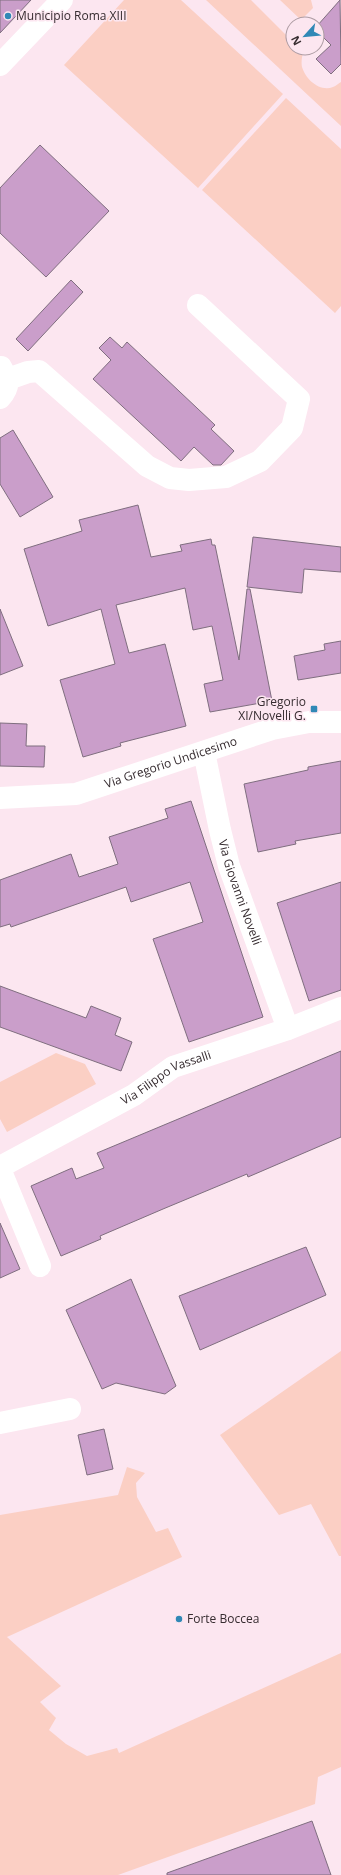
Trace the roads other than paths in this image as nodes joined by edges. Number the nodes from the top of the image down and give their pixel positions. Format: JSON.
{"nodes":[{"id":1,"x":62,"y":0,"type":"edge"},
{"id":2,"x":0,"y":65,"type":"edge"},
{"id":3,"x":198,"y":305,"type":"dead end"},
{"id":4,"x":3,"y":381,"type":"edge"},
{"id":5,"x":341,"y":722,"type":"edge"},
{"id":6,"x":204,"y":752,"type":"junction"},
{"id":7,"x":0,"y":798,"type":"edge"},
{"id":8,"x":341,"y":1008,"type":"edge"},
{"id":9,"x":288,"y":1029,"type":"junction"},
{"id":10,"x":0,"y":1168,"type":"edge"},
{"id":11,"x":40,"y":1266,"type":"dead end"},
{"id":12,"x":70,"y":1408,"type":"dead end"},
{"id":13,"x":0,"y":1423,"type":"edge"}],
"edges":[{"from":1,"to":2,"type":"street"},
{"from":3,"to":4,"type":"street"},
{"from":5,"to":6,"type":"street","name":"Via Gregorio Undicesimo"},
{"from":6,"to":7,"type":"street","name":"Via Gregorio Undicesimo"},
{"from":6,"to":9,"type":"street","name":"Via Giovanni Novelli"},
{"from":8,"to":9,"type":"street","name":"Via Filippo Vassalli"},
{"from":9,"to":10,"type":"street","name":"Via Filippo Vassalli"},
{"from":10,"to":11,"type":"street"},
{"from":12,"to":13,"type":"street"}]}
